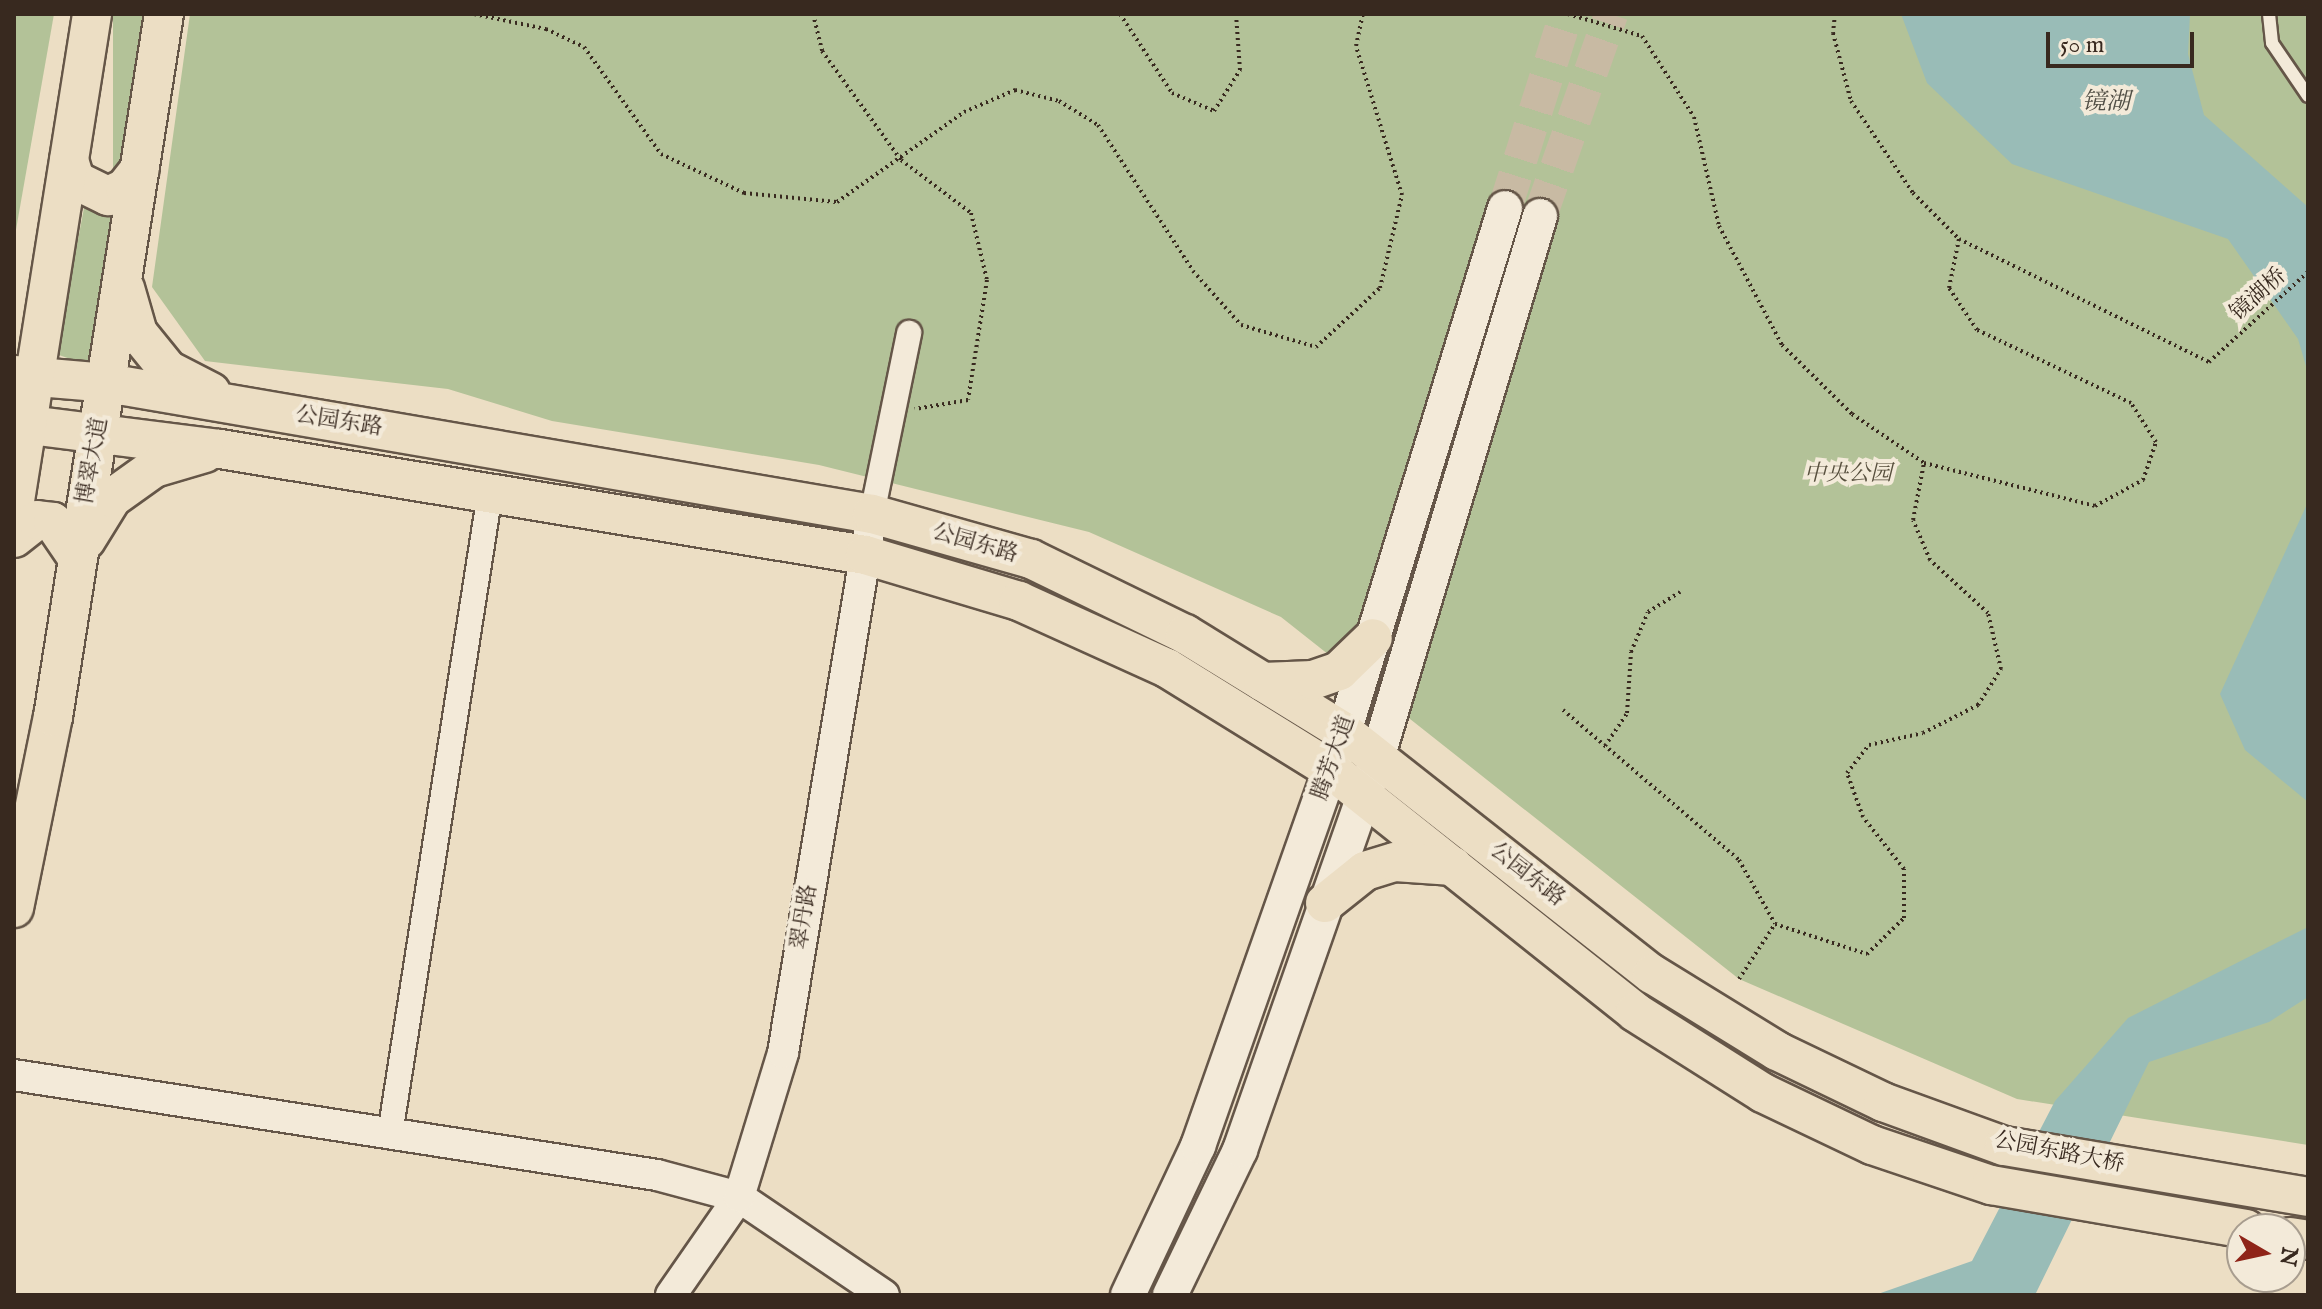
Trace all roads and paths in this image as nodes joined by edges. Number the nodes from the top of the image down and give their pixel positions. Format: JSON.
{"nodes":[{"id":1,"x":92,"y":14,"type":"edge"},
{"id":2,"x":164,"y":14,"type":"edge"},
{"id":3,"x":474,"y":14,"type":"edge"},
{"id":4,"x":813,"y":14,"type":"edge"},
{"id":5,"x":1120,"y":14,"type":"edge"},
{"id":6,"x":1236,"y":14,"type":"edge"},
{"id":7,"x":1363,"y":14,"type":"edge"},
{"id":8,"x":1568,"y":14,"type":"edge"},
{"id":9,"x":1835,"y":14,"type":"edge"},
{"id":10,"x":2269,"y":14,"type":"edge"},
{"id":11,"x":2308,"y":96,"type":"edge"},
{"id":12,"x":69,"y":160,"type":"junction"},
{"id":13,"x":901,"y":160,"type":"junction"},
{"id":14,"x":140,"y":169,"type":"junction"},
{"id":15,"x":1505,"y":208,"type":"tunnel mouth"},
{"id":16,"x":1540,"y":216,"type":"tunnel mouth"},
{"id":17,"x":1959,"y":239,"type":"junction"},
{"id":18,"x":52,"y":269,"type":"junction"},
{"id":19,"x":2308,"y":272,"type":"edge"},
{"id":20,"x":122,"y":280,"type":"junction"},
{"id":21,"x":14,"y":326,"type":"edge"},
{"id":22,"x":909,"y":333,"type":"dead end"},
{"id":23,"x":25,"y":376,"type":"edge"},
{"id":24,"x":107,"y":383,"type":"junction"},
{"id":25,"x":238,"y":406,"type":"junction"},
{"id":26,"x":911,"y":409,"type":"dead end"},
{"id":27,"x":21,"y":424,"type":"edge"},
{"id":28,"x":98,"y":432,"type":"junction"},
{"id":29,"x":220,"y":449,"type":"junction"},
{"id":30,"x":1924,"y":463,"type":"junction"},
{"id":31,"x":490,"y":493,"type":"junction"},
{"id":32,"x":14,"y":507,"type":"edge"},
{"id":33,"x":872,"y":514,"type":"junction"},
{"id":34,"x":14,"y":538,"type":"edge"},
{"id":35,"x":865,"y":555,"type":"junction"},
{"id":36,"x":76,"y":556,"type":"junction"},
{"id":37,"x":1680,"y":592,"type":"dead end"},
{"id":38,"x":1373,"y":638,"type":"junction"},
{"id":39,"x":1263,"y":682,"type":"junction"},
{"id":40,"x":1563,"y":710,"type":"dead end"},
{"id":41,"x":1344,"y":732,"type":"junction"},
{"id":42,"x":1605,"y":746,"type":"junction"},
{"id":43,"x":1377,"y":758,"type":"junction"},
{"id":44,"x":1330,"y":769,"type":"junction"},
{"id":45,"x":1363,"y":794,"type":"junction"},
{"id":46,"x":1453,"y":866,"type":"junction"},
{"id":47,"x":1325,"y":903,"type":"junction"},
{"id":48,"x":14,"y":908,"type":"edge"},
{"id":49,"x":1775,"y":924,"type":"junction"},
{"id":50,"x":1739,"y":979,"type":"dead end"},
{"id":51,"x":1777,"y":1051,"type":"joint"},
{"id":52,"x":14,"y":1075,"type":"edge"},
{"id":53,"x":1763,"y":1093,"type":"joint"},
{"id":54,"x":390,"y":1134,"type":"junction"},
{"id":55,"x":739,"y":1197,"type":"junction"},
{"id":56,"x":2308,"y":1197,"type":"edge"},
{"id":57,"x":2226,"y":1226,"type":"edge"},
{"id":58,"x":671,"y":1295,"type":"edge"},
{"id":59,"x":884,"y":1295,"type":"edge"},
{"id":60,"x":1128,"y":1295,"type":"edge"},
{"id":61,"x":1170,"y":1295,"type":"edge"}],
"edges":[{"from":1,"to":12,"type":"main road"},
{"from":2,"to":14,"type":"main road","name":"博翠大道"},
{"from":3,"to":13,"type":"path"},
{"from":4,"to":13,"type":"path"},
{"from":5,"to":6,"type":"path"},
{"from":7,"to":13,"type":"path"},
{"from":8,"to":30,"type":"path"},
{"from":9,"to":17,"type":"path"},
{"from":10,"to":11,"type":"lane"},
{"from":12,"to":14,"type":"main road"},
{"from":12,"to":18,"type":"main road"},
{"from":13,"to":26,"type":"path"},
{"from":14,"to":20,"type":"main road","name":"博翠大道"},
{"from":15,"to":38,"type":"main road","name":"腾芳大道"},
{"from":16,"to":43,"type":"main road","name":"腾芳大道"},
{"from":17,"to":19,"type":"path","name":"镜湖桥"},
{"from":17,"to":30,"type":"path"},
{"from":18,"to":21,"type":"main road"},
{"from":18,"to":23,"type":"main road"},
{"from":20,"to":24,"type":"main road","name":"博翠大道"},
{"from":20,"to":25,"type":"main road"},
{"from":22,"to":33,"type":"street"},
{"from":23,"to":24,"type":"main road","name":"公园东路"},
{"from":23,"to":27,"type":"main road"},
{"from":24,"to":25,"type":"main road","name":"公园东路"},
{"from":24,"to":28,"type":"main road","name":"博翠大道"},
{"from":25,"to":33,"type":"main road","name":"公园东路"},
{"from":27,"to":28,"type":"main road","name":"公园东路"},
{"from":27,"to":32,"type":"main road"},
{"from":28,"to":29,"type":"main road","name":"公园东路"},
{"from":28,"to":36,"type":"main road","name":"博翠大道"},
{"from":29,"to":31,"type":"main road","name":"公园东路"},
{"from":29,"to":36,"type":"main road"},
{"from":30,"to":49,"type":"path"},
{"from":31,"to":35,"type":"main road","name":"公园东路"},
{"from":31,"to":54,"type":"street"},
{"from":33,"to":35,"type":"street","name":"翠丹路"},
{"from":33,"to":39,"type":"main road","name":"公园东路"},
{"from":34,"to":36,"type":"main road"},
{"from":35,"to":44,"type":"main road","name":"公园东路"},
{"from":35,"to":55,"type":"street","name":"翠丹路"},
{"from":36,"to":48,"type":"main road","name":"博翠大道"},
{"from":37,"to":42,"type":"path"},
{"from":38,"to":39,"type":"main road"},
{"from":38,"to":41,"type":"main road","name":"腾芳大道"},
{"from":39,"to":41,"type":"main road","name":"公园东路"},
{"from":40,"to":42,"type":"path"},
{"from":41,"to":43,"type":"main road","name":"公园东路"},
{"from":41,"to":44,"type":"main road","name":"腾芳大道"},
{"from":42,"to":49,"type":"path"},
{"from":43,"to":45,"type":"main road","name":"腾芳大道"},
{"from":43,"to":51,"type":"main road","name":"公园东路"},
{"from":44,"to":45,"type":"main road","name":"公园东路"},
{"from":44,"to":60,"type":"main road","name":"腾芳大道"},
{"from":45,"to":46,"type":"main road","name":"公园东路"},
{"from":45,"to":47,"type":"main road","name":"腾芳大道"},
{"from":46,"to":47,"type":"main road"},
{"from":46,"to":53,"type":"main road","name":"公园东路"},
{"from":47,"to":61,"type":"main road","name":"腾芳大道"},
{"from":49,"to":50,"type":"path"},
{"from":51,"to":56,"type":"main road","name":"公园东路大桥"},
{"from":52,"to":54,"type":"street"},
{"from":53,"to":57,"type":"main road","name":"公园东路大桥"},
{"from":54,"to":55,"type":"street"},
{"from":55,"to":58,"type":"street","name":"翠丹路"},
{"from":55,"to":59,"type":"street"}]}
